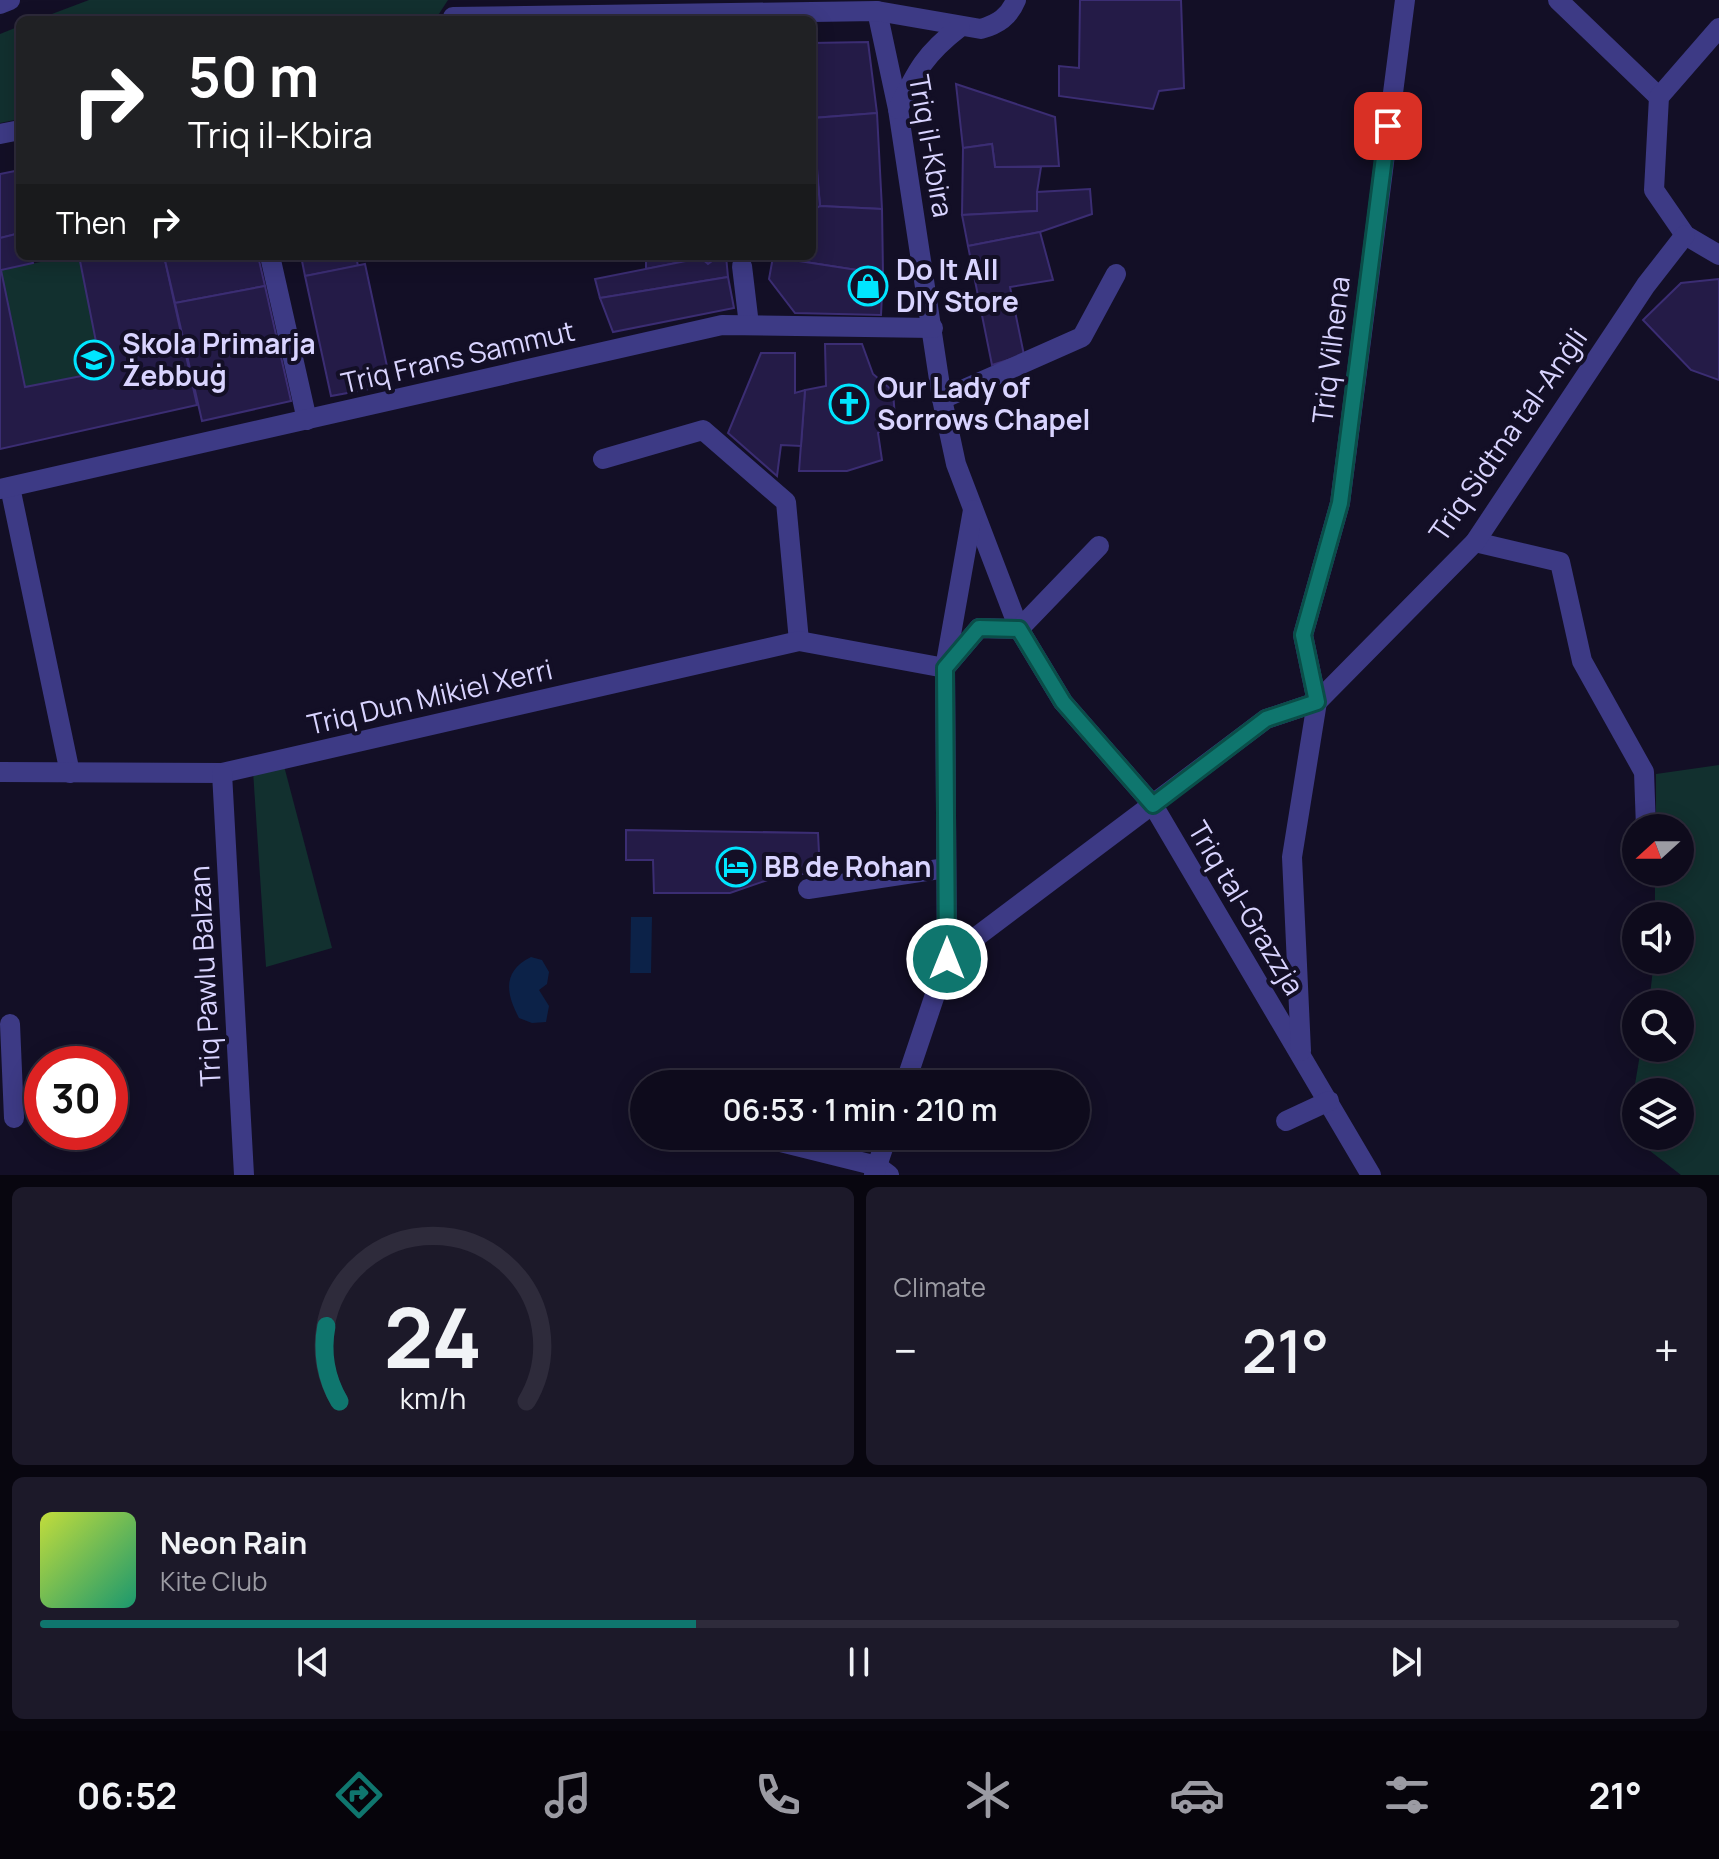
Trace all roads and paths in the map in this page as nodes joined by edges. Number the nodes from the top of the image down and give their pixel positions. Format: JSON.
{"nodes":[{"id":1,"x":10,"y":0,"type":"edge"},
{"id":2,"x":1016,"y":0,"type":"edge"},
{"id":3,"x":1405,"y":0,"type":"edge"},
{"id":4,"x":1558,"y":0,"type":"edge"},
{"id":5,"x":0,"y":4,"type":"edge"},
{"id":6,"x":877,"y":11,"type":"junction"},
{"id":7,"x":453,"y":12,"type":"edge"},
{"id":8,"x":960,"y":27,"type":"junction"},
{"id":9,"x":1719,"y":28,"type":"edge"},
{"id":10,"x":1659,"y":97,"type":"junction"},
{"id":11,"x":898,"y":109,"type":"junction"},
{"id":12,"x":1685,"y":235,"type":"junction"},
{"id":13,"x":1719,"y":255,"type":"edge"},
{"id":14,"x":271,"y":260,"type":"edge"},
{"id":15,"x":742,"y":266,"type":"dead end"},
{"id":16,"x":1116,"y":274,"type":"dead end"},
{"id":17,"x":749,"y":325,"type":"junction"},
{"id":18,"x":933,"y":328,"type":"junction"},
{"id":19,"x":942,"y":399,"type":"junction"},
{"id":20,"x":307,"y":420,"type":"junction"},
{"id":21,"x":603,"y":459,"type":"dead end"},
{"id":22,"x":5,"y":488,"type":"edge"},
{"id":23,"x":973,"y":510,"type":"junction"},
{"id":24,"x":1475,"y":542,"type":"junction"},
{"id":25,"x":1099,"y":546,"type":"dead end"},
{"id":26,"x":1019,"y":629,"type":"junction"},
{"id":27,"x":799,"y":641,"type":"junction"},
{"id":28,"x":945,"y":668,"type":"junction"},
{"id":29,"x":1317,"y":702,"type":"junction"},
{"id":30,"x":0,"y":772,"type":"edge"},
{"id":31,"x":70,"y":773,"type":"junction"},
{"id":32,"x":222,"y":773,"type":"junction"},
{"id":33,"x":1153,"y":805,"type":"junction"},
{"id":34,"x":1646,"y":814,"type":"edge"},
{"id":35,"x":946,"y":868,"type":"junction"},
{"id":36,"x":808,"y":889,"type":"dead end"},
{"id":37,"x":947,"y":959,"type":"junction"},
{"id":38,"x":10,"y":1024,"type":"dead end"},
{"id":39,"x":1301,"y":1054,"type":"junction"},
{"id":40,"x":910,"y":1070,"type":"edge"},
{"id":41,"x":1329,"y":1101,"type":"junction"},
{"id":42,"x":14,"y":1118,"type":"dead end"},
{"id":43,"x":1286,"y":1121,"type":"dead end"},
{"id":44,"x":804,"y":1150,"type":"edge"},
{"id":45,"x":884,"y":1150,"type":"edge"},
{"id":46,"x":880,"y":1172,"type":"edge"},
{"id":47,"x":244,"y":1175,"type":"edge"},
{"id":48,"x":1371,"y":1175,"type":"edge"}],
"edges":[{"from":1,"to":5,"type":"street"},
{"from":2,"to":8,"type":"street"},
{"from":3,"to":29,"type":"street","name":"Triq Vilhena"},
{"from":4,"to":10,"type":"street"},
{"from":6,"to":7,"type":"street"},
{"from":6,"to":8,"type":"street"},
{"from":6,"to":11,"type":"street","name":"Triq il-Kbira"},
{"from":8,"to":11,"type":"street"},
{"from":9,"to":10,"type":"street"},
{"from":10,"to":12,"type":"street"},
{"from":11,"to":18,"type":"street","name":"Triq il-Kbira"},
{"from":12,"to":13,"type":"street"},
{"from":12,"to":24,"type":"street","name":"Triq Sidtna tal-Anġli"},
{"from":14,"to":20,"type":"street"},
{"from":15,"to":17,"type":"street"},
{"from":16,"to":19,"type":"street"},
{"from":17,"to":18,"type":"street","name":"Triq Frans Sammut"},
{"from":17,"to":20,"type":"street","name":"Triq Frans Sammut"},
{"from":18,"to":19,"type":"street","name":"Triq il-Kbira"},
{"from":19,"to":23,"type":"street","name":"Triq il-Kbira"},
{"from":20,"to":22,"type":"street","name":"Triq Frans Sammut"},
{"from":21,"to":27,"type":"street"},
{"from":22,"to":31,"type":"street"},
{"from":23,"to":26,"type":"street","name":"Triq tal-Grazzja"},
{"from":23,"to":28,"type":"street"},
{"from":24,"to":29,"type":"street","name":"Triq Sidtna tal-Anġli"},
{"from":24,"to":34,"type":"street"},
{"from":25,"to":26,"type":"street"},
{"from":26,"to":28,"type":"street"},
{"from":26,"to":33,"type":"street","name":"Triq tal-Grazzja"},
{"from":27,"to":28,"type":"street"},
{"from":27,"to":32,"type":"street","name":"Triq Dun Mikiel Xerri"},
{"from":28,"to":35,"type":"street"},
{"from":29,"to":33,"type":"street","name":"Triq Sidtna tal-Anġli"},
{"from":29,"to":39,"type":"street"},
{"from":30,"to":31,"type":"street","name":"Triq Dun Mikiel Xerri"},
{"from":31,"to":32,"type":"street","name":"Triq Dun Mikiel Xerri"},
{"from":32,"to":47,"type":"street","name":"Triq Pawlu Balzan"},
{"from":33,"to":37,"type":"street","name":"Triq Sidtna tal-Anġli"},
{"from":33,"to":39,"type":"street","name":"Triq tal-Grazzja"},
{"from":35,"to":36,"type":"street"},
{"from":35,"to":37,"type":"street"},
{"from":37,"to":40,"type":"street"},
{"from":38,"to":42,"type":"street"},
{"from":39,"to":41,"type":"street","name":"Triq tal-Grazzja"},
{"from":41,"to":43,"type":"street"},
{"from":41,"to":48,"type":"street","name":"Triq tal-Grazzja"},
{"from":44,"to":46,"type":"street"},
{"from":45,"to":46,"type":"street"}]}
